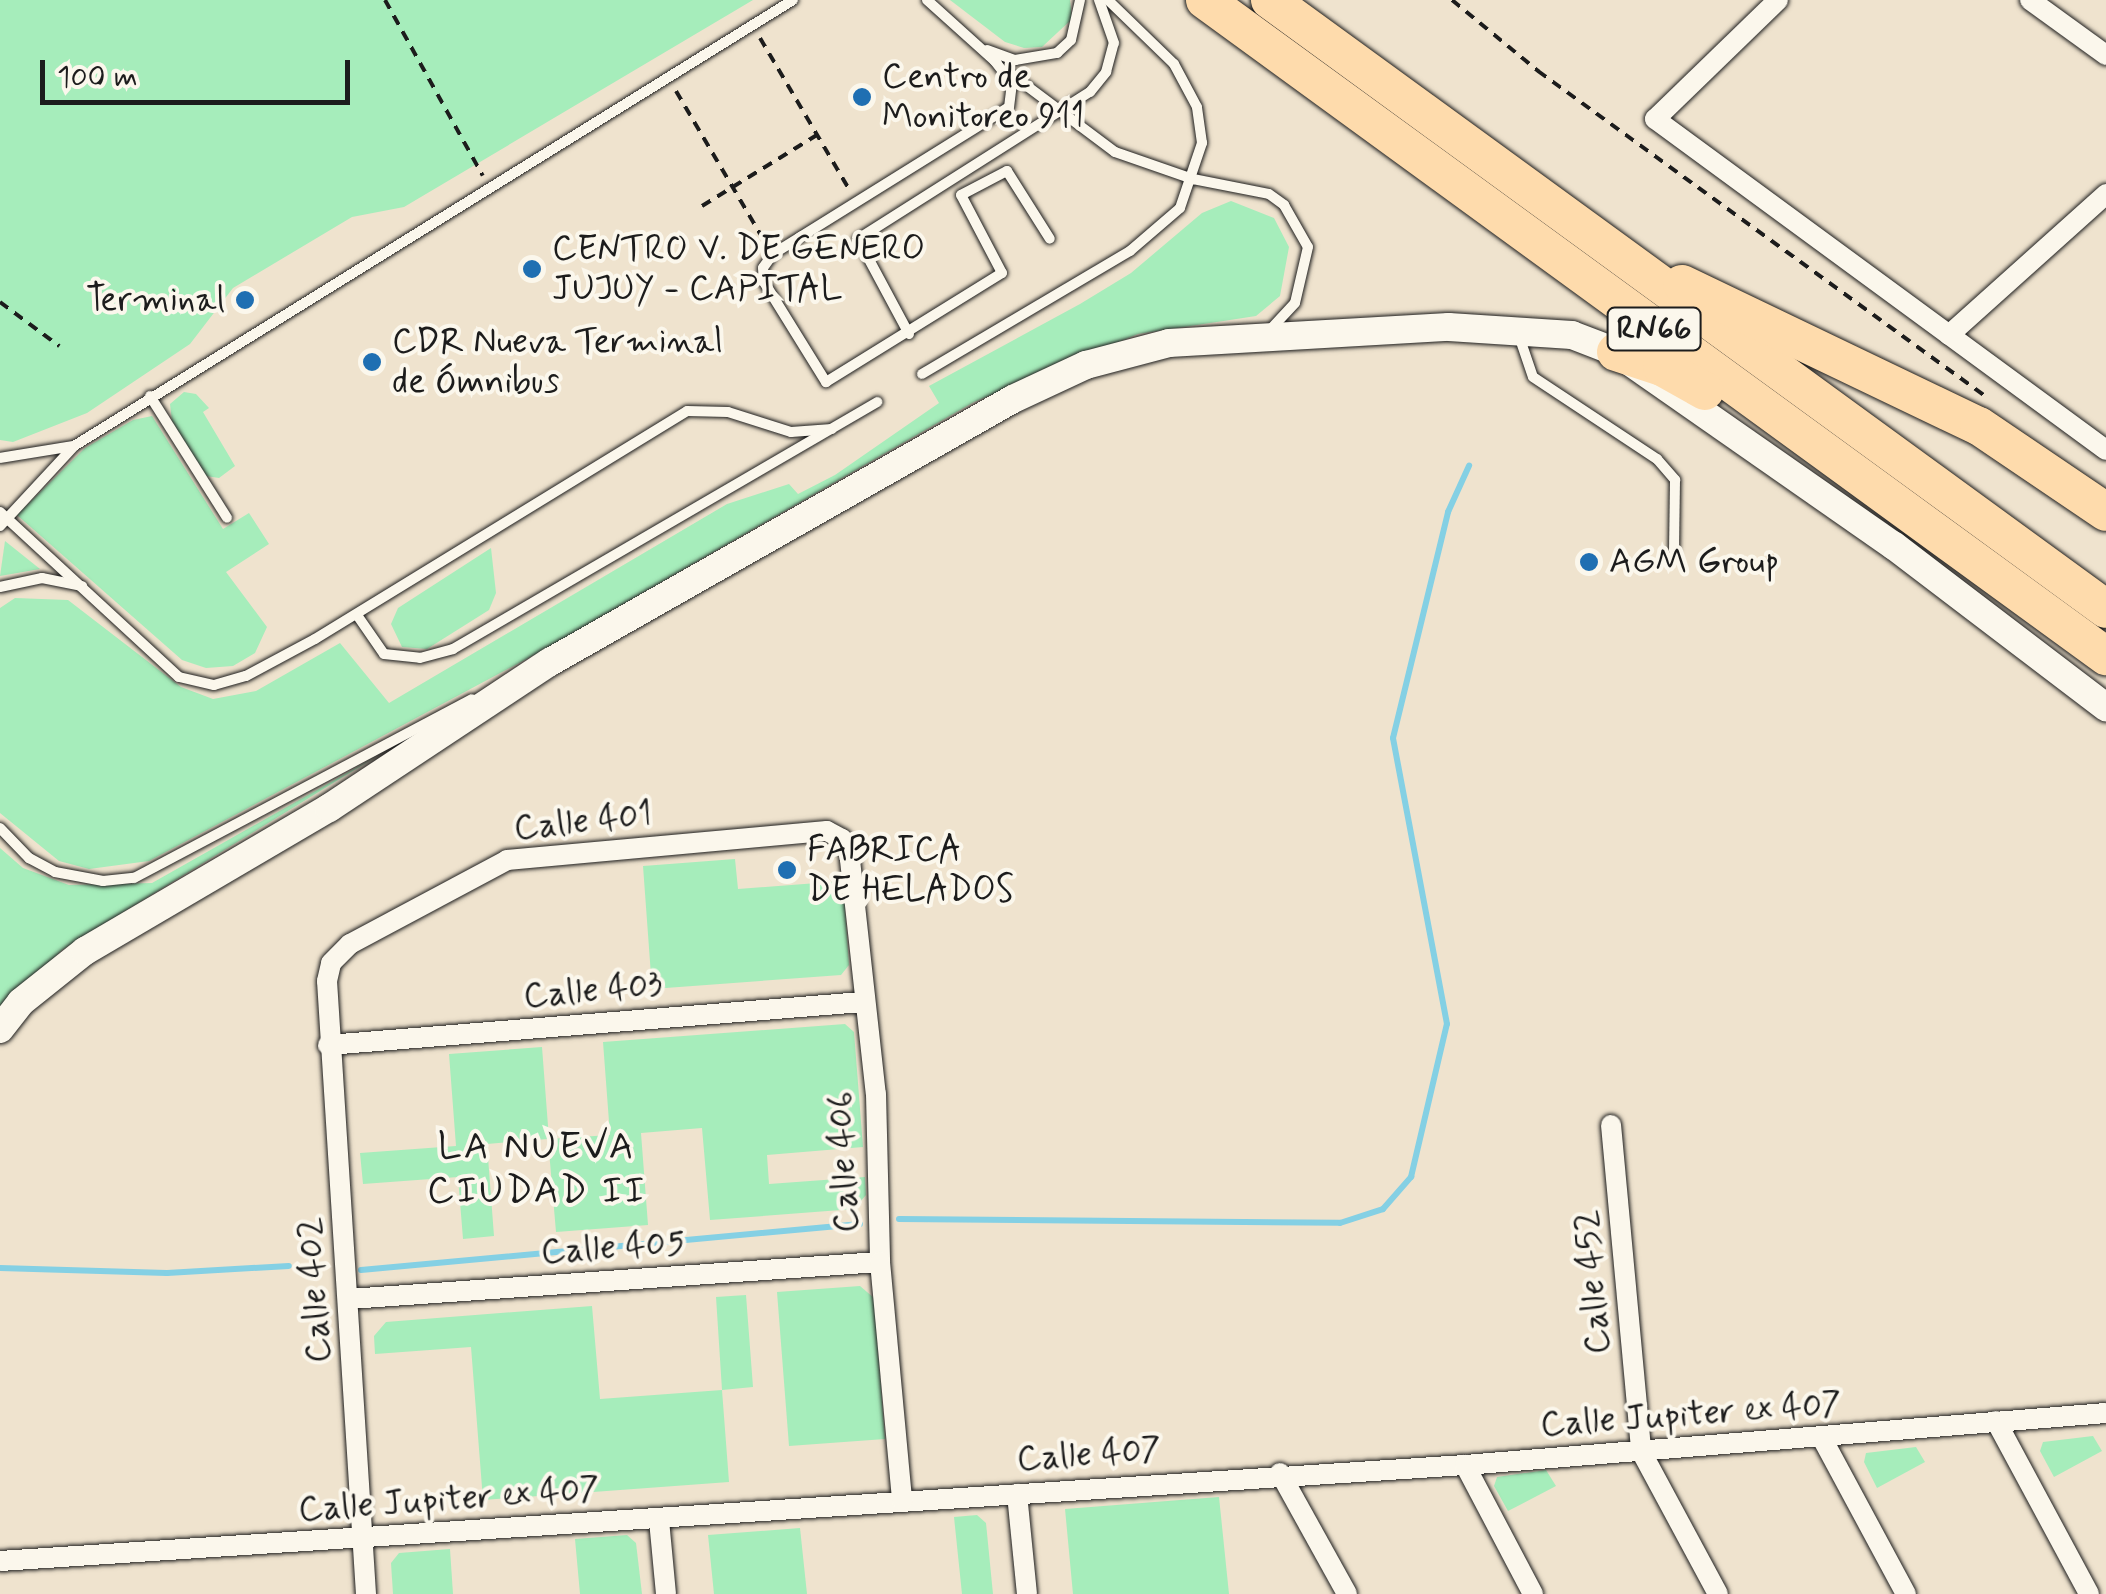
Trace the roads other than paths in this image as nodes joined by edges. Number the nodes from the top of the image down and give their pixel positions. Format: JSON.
{"nodes":[{"id":1,"x":793,"y":0,"type":"edge"},
{"id":2,"x":927,"y":0,"type":"edge"},
{"id":3,"x":1080,"y":0,"type":"edge"},
{"id":4,"x":1099,"y":0,"type":"edge"},
{"id":5,"x":1108,"y":0,"type":"edge"},
{"id":6,"x":1205,"y":0,"type":"edge"},
{"id":7,"x":1270,"y":0,"type":"edge"},
{"id":8,"x":1778,"y":0,"type":"edge"},
{"id":9,"x":2030,"y":0,"type":"edge"},
{"id":10,"x":974,"y":43,"type":"junction"},
{"id":11,"x":2106,"y":54,"type":"edge"},
{"id":12,"x":994,"y":60,"type":"junction"},
{"id":13,"x":1059,"y":113,"type":"junction"},
{"id":14,"x":1193,"y":179,"type":"junction"},
{"id":15,"x":2106,"y":194,"type":"edge"},
{"id":16,"x":1050,"y":238,"type":"dead end"},
{"id":17,"x":1605,"y":247,"type":"junction"},
{"id":18,"x":1516,"y":328,"type":"junction"},
{"id":19,"x":910,"y":334,"type":"junction"},
{"id":20,"x":1262,"y":335,"type":"junction"},
{"id":21,"x":1949,"y":335,"type":"junction"},
{"id":22,"x":1616,"y":352,"type":"junction"},
{"id":23,"x":922,"y":374,"type":"dead end"},
{"id":24,"x":150,"y":396,"type":"junction"},
{"id":25,"x":876,"y":402,"type":"dead end"},
{"id":26,"x":832,"y":428,"type":"junction"},
{"id":27,"x":74,"y":446,"type":"junction"},
{"id":28,"x":2106,"y":450,"type":"edge"},
{"id":29,"x":0,"y":458,"type":"edge"},
{"id":30,"x":1840,"y":459,"type":"junction"},
{"id":31,"x":2106,"y":512,"type":"edge"},
{"id":32,"x":2,"y":518,"type":"edge"},
{"id":33,"x":227,"y":518,"type":"dead end"},
{"id":34,"x":1674,"y":551,"type":"dead end"},
{"id":35,"x":0,"y":587,"type":"edge"},
{"id":36,"x":88,"y":588,"type":"junction"},
{"id":37,"x":2106,"y":609,"type":"edge"},
{"id":38,"x":358,"y":615,"type":"junction"},
{"id":39,"x":2106,"y":656,"type":"edge"},
{"id":40,"x":550,"y":662,"type":"junction"},
{"id":41,"x":2106,"y":707,"type":"edge"},
{"id":42,"x":0,"y":828,"type":"edge"},
{"id":43,"x":827,"y":831,"type":"joint"},
{"id":44,"x":327,"y":982,"type":"joint"},
{"id":45,"x":862,"y":1002,"type":"junction"},
{"id":46,"x":0,"y":1029,"type":"edge"},
{"id":47,"x":328,"y":1045,"type":"junction"},
{"id":48,"x":1611,"y":1125,"type":"dead end"},
{"id":49,"x":880,"y":1262,"type":"junction"},
{"id":50,"x":349,"y":1300,"type":"junction"},
{"id":51,"x":2106,"y":1413,"type":"edge"},
{"id":52,"x":1996,"y":1421,"type":"junction"},
{"id":53,"x":1822,"y":1438,"type":"junction"},
{"id":54,"x":1641,"y":1451,"type":"junction"},
{"id":55,"x":1465,"y":1465,"type":"junction"},
{"id":56,"x":1280,"y":1473,"type":"junction"},
{"id":57,"x":1017,"y":1494,"type":"junction"},
{"id":58,"x":902,"y":1501,"type":"junction"},
{"id":59,"x":659,"y":1520,"type":"junction"},
{"id":60,"x":362,"y":1538,"type":"junction"},
{"id":61,"x":0,"y":1561,"type":"edge"},
{"id":62,"x":366,"y":1594,"type":"edge"},
{"id":63,"x":666,"y":1594,"type":"edge"},
{"id":64,"x":1026,"y":1594,"type":"edge"},
{"id":65,"x":1347,"y":1594,"type":"edge"},
{"id":66,"x":1533,"y":1594,"type":"edge"},
{"id":67,"x":1718,"y":1594,"type":"edge"},
{"id":68,"x":1906,"y":1594,"type":"edge"},
{"id":69,"x":2089,"y":1594,"type":"edge"}],
"edges":[{"from":1,"to":24,"type":"lane"},
{"from":2,"to":10,"type":"lane"},
{"from":3,"to":10,"type":"lane"},
{"from":4,"to":13,"type":"lane"},
{"from":5,"to":14,"type":"lane"},
{"from":6,"to":30,"type":"highway","number":"RN66"},
{"from":7,"to":17,"type":"highway","number":"RN66"},
{"from":8,"to":21,"type":"street"},
{"from":9,"to":11,"type":"street"},
{"from":10,"to":12,"type":"lane"},
{"from":12,"to":13,"type":"lane"},
{"from":12,"to":19,"type":"lane"},
{"from":13,"to":14,"type":"lane"},
{"from":13,"to":19,"type":"lane"},
{"from":14,"to":20,"type":"lane"},
{"from":14,"to":23,"type":"lane"},
{"from":15,"to":21,"type":"street"},
{"from":16,"to":19,"type":"lane"},
{"from":17,"to":31,"type":"highway"},
{"from":17,"to":37,"type":"highway","number":"RN66"},
{"from":18,"to":20,"type":"street"},
{"from":18,"to":22,"type":"street"},
{"from":18,"to":34,"type":"lane"},
{"from":20,"to":40,"type":"street"},
{"from":21,"to":28,"type":"street"},
{"from":22,"to":30,"type":"highway"},
{"from":22,"to":41,"type":"street"},
{"from":24,"to":27,"type":"lane"},
{"from":24,"to":33,"type":"lane"},
{"from":25,"to":26,"type":"lane"},
{"from":26,"to":38,"type":"lane"},
{"from":26,"to":38,"type":"lane"},
{"from":27,"to":29,"type":"lane"},
{"from":27,"to":32,"type":"lane"},
{"from":30,"to":39,"type":"highway","number":"RN66"},
{"from":32,"to":36,"type":"lane"},
{"from":35,"to":36,"type":"lane"},
{"from":36,"to":38,"type":"lane"},
{"from":40,"to":42,"type":"lane"},
{"from":40,"to":46,"type":"street"},
{"from":43,"to":44,"type":"street","name":"Calle 401"},
{"from":43,"to":45,"type":"street","name":"Calle 406"},
{"from":44,"to":47,"type":"street","name":"Calle 402"},
{"from":45,"to":47,"type":"street","name":"Calle 403"},
{"from":45,"to":49,"type":"street","name":"Calle 406"},
{"from":47,"to":50,"type":"street","name":"Calle 402"},
{"from":48,"to":54,"type":"street","name":"Calle 452"},
{"from":49,"to":50,"type":"street","name":"Calle 405"},
{"from":49,"to":58,"type":"street","name":"Calle 406"},
{"from":50,"to":60,"type":"street","name":"Calle 402"},
{"from":51,"to":52,"type":"street","name":"Calle Jupiter ex 407"},
{"from":52,"to":53,"type":"street","name":"Calle Jupiter ex 407"},
{"from":52,"to":69,"type":"street"},
{"from":53,"to":54,"type":"street","name":"Calle Jupiter ex 407"},
{"from":53,"to":68,"type":"street"},
{"from":54,"to":55,"type":"street","name":"Calle Jupiter ex 407"},
{"from":54,"to":67,"type":"street","name":"Calle 452"},
{"from":55,"to":56,"type":"street","name":"Calle Jupiter ex 407"},
{"from":55,"to":66,"type":"street"},
{"from":56,"to":57,"type":"street","name":"Calle 407"},
{"from":56,"to":65,"type":"street"},
{"from":57,"to":58,"type":"street","name":"Calle 407"},
{"from":57,"to":64,"type":"street"},
{"from":58,"to":59,"type":"street","name":"Calle Jupiter ex 407"},
{"from":59,"to":60,"type":"street","name":"Calle Jupiter ex 407"},
{"from":59,"to":63,"type":"street"},
{"from":60,"to":61,"type":"street","name":"Calle Jupiter ex 407"},
{"from":60,"to":62,"type":"street","name":"Calle 402"}]}
